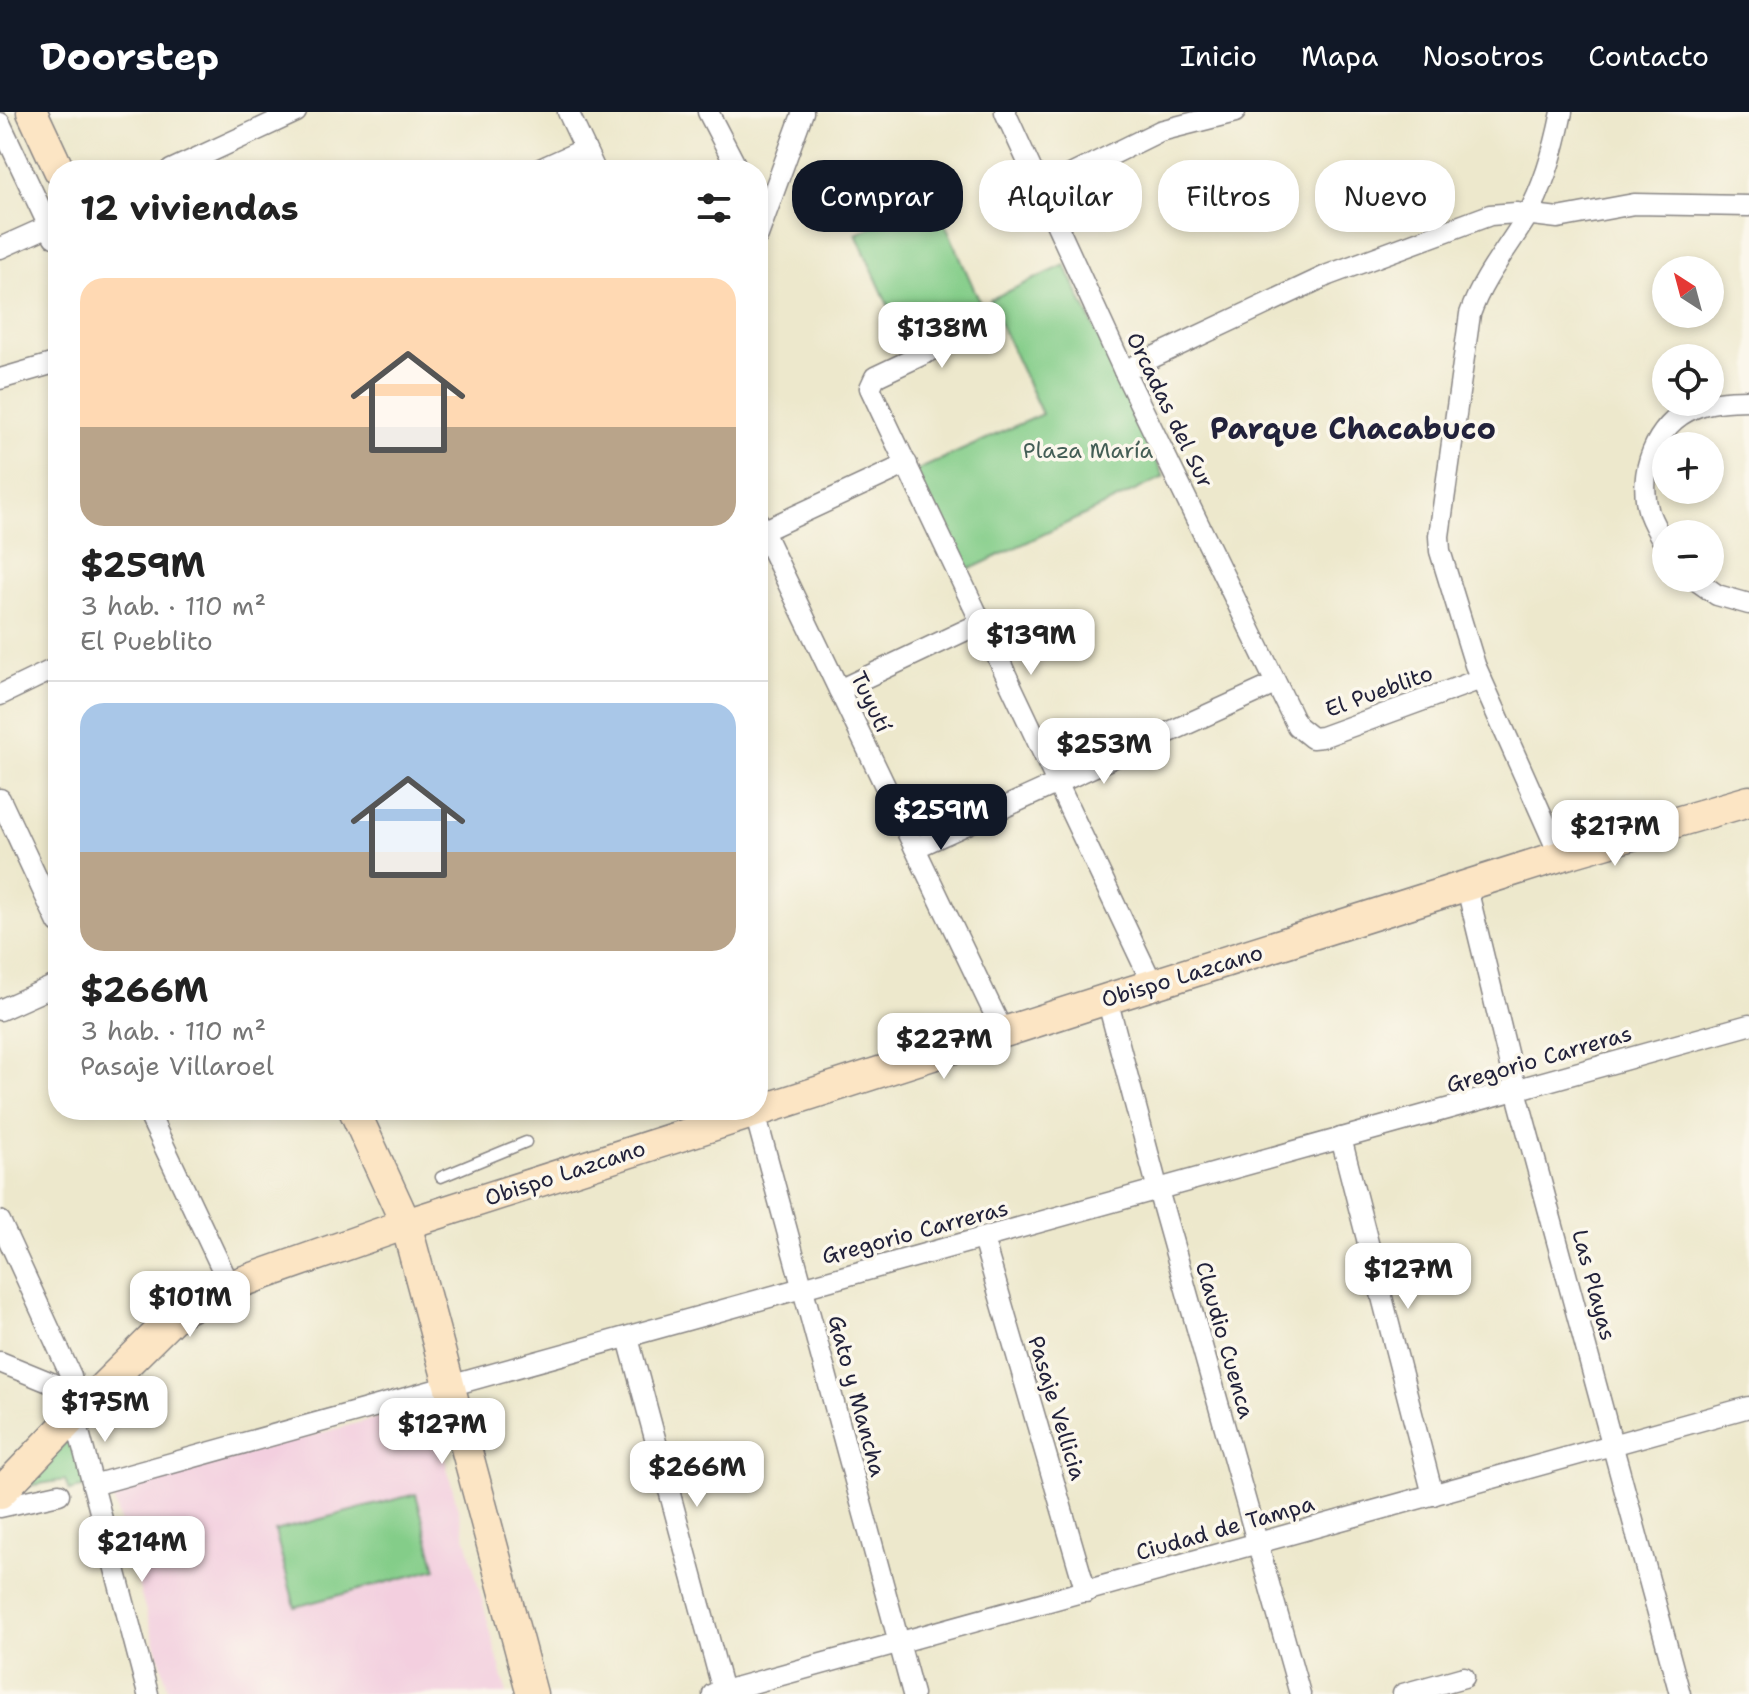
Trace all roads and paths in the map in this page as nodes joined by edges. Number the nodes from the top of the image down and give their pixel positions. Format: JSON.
{"nodes":[{"id":1,"x":32,"y":112,"type":"edge"},
{"id":2,"x":296,"y":112,"type":"edge"},
{"id":3,"x":568,"y":112,"type":"edge"},
{"id":4,"x":708,"y":112,"type":"edge"},
{"id":5,"x":803,"y":112,"type":"edge"},
{"id":6,"x":1005,"y":112,"type":"edge"},
{"id":7,"x":1235,"y":112,"type":"edge"},
{"id":8,"x":1562,"y":112,"type":"edge"},
{"id":9,"x":0,"y":123,"type":"edge"},
{"id":10,"x":585,"y":149,"type":"junction"},
{"id":11,"x":54,"y":160,"type":"edge"},
{"id":12,"x":193,"y":160,"type":"edge"},
{"id":13,"x":560,"y":160,"type":"edge"},
{"id":14,"x":590,"y":160,"type":"edge"},
{"id":15,"x":733,"y":160,"type":"edge"},
{"id":16,"x":1027,"y":160,"type":"edge"},
{"id":17,"x":1101,"y":160,"type":"edge"},
{"id":18,"x":768,"y":183,"type":"edge"},
{"id":19,"x":1749,"y":206,"type":"edge"},
{"id":20,"x":1528,"y":215,"type":"junction"},
{"id":21,"x":48,"y":216,"type":"edge"},
{"id":22,"x":48,"y":230,"type":"edge"},
{"id":23,"x":1059,"y":232,"type":"edge"},
{"id":24,"x":0,"y":248,"type":"edge"},
{"id":25,"x":983,"y":326,"type":"dead end"},
{"id":26,"x":48,"y":365,"type":"edge"},
{"id":27,"x":1124,"y":371,"type":"junction"},
{"id":28,"x":0,"y":379,"type":"edge"},
{"id":29,"x":1749,"y":400,"type":"edge"},
{"id":30,"x":907,"y":464,"type":"junction"},
{"id":31,"x":1653,"y":520,"type":"edge"},
{"id":32,"x":768,"y":523,"type":"edge"},
{"id":33,"x":768,"y":543,"type":"edge"},
{"id":34,"x":1713,"y":592,"type":"edge"},
{"id":35,"x":1749,"y":604,"type":"edge"},
{"id":36,"x":981,"y":623,"type":"junction"},
{"id":37,"x":48,"y":672,"type":"edge"},
{"id":38,"x":1481,"y":679,"type":"junction"},
{"id":39,"x":1275,"y":684,"type":"junction"},
{"id":40,"x":839,"y":690,"type":"junction"},
{"id":41,"x":0,"y":695,"type":"edge"},
{"id":42,"x":1297,"y":726,"type":"joint"},
{"id":43,"x":1056,"y":784,"type":"junction"},
{"id":44,"x":0,"y":799,"type":"edge"},
{"id":45,"x":1749,"y":801,"type":"edge"},
{"id":46,"x":915,"y":848,"type":"junction"},
{"id":47,"x":1560,"y":856,"type":"junction"},
{"id":48,"x":1467,"y":888,"type":"junction"},
{"id":49,"x":48,"y":902,"type":"edge"},
{"id":50,"x":1153,"y":985,"type":"junction"},
{"id":51,"x":48,"y":988,"type":"edge"},
{"id":52,"x":1107,"y":999,"type":"junction"},
{"id":53,"x":0,"y":1010,"type":"edge"},
{"id":54,"x":1749,"y":1025,"type":"edge"},
{"id":55,"x":1004,"y":1034,"type":"junction"},
{"id":56,"x":1516,"y":1090,"type":"junction"},
{"id":57,"x":768,"y":1105,"type":"edge"},
{"id":58,"x":152,"y":1120,"type":"edge"},
{"id":59,"x":359,"y":1120,"type":"edge"},
{"id":60,"x":720,"y":1120,"type":"edge"},
{"id":61,"x":740,"y":1120,"type":"edge"},
{"id":62,"x":1341,"y":1138,"type":"junction"},
{"id":63,"x":526,"y":1142,"type":"dead end"},
{"id":64,"x":441,"y":1177,"type":"dead end"},
{"id":65,"x":1158,"y":1190,"type":"junction"},
{"id":66,"x":0,"y":1221,"type":"edge"},
{"id":67,"x":406,"y":1224,"type":"junction"},
{"id":68,"x":983,"y":1239,"type":"junction"},
{"id":69,"x":230,"y":1286,"type":"junction"},
{"id":70,"x":803,"y":1287,"type":"junction"},
{"id":71,"x":628,"y":1338,"type":"junction"},
{"id":72,"x":0,"y":1362,"type":"edge"},
{"id":73,"x":449,"y":1388,"type":"junction"},
{"id":74,"x":79,"y":1402,"type":"junction"},
{"id":75,"x":1749,"y":1407,"type":"edge"},
{"id":76,"x":1614,"y":1445,"type":"junction"},
{"id":77,"x":93,"y":1485,"type":"junction"},
{"id":78,"x":0,"y":1493,"type":"edge"},
{"id":79,"x":59,"y":1494,"type":"dead end"},
{"id":80,"x":1433,"y":1495,"type":"junction"},
{"id":81,"x":0,"y":1507,"type":"edge"},
{"id":82,"x":1258,"y":1543,"type":"junction"},
{"id":83,"x":1086,"y":1592,"type":"junction"},
{"id":84,"x":899,"y":1642,"type":"junction"},
{"id":85,"x":1464,"y":1677,"type":"dead end"},
{"id":86,"x":718,"y":1693,"type":"edge"},
{"id":87,"x":148,"y":1694,"type":"edge"},
{"id":88,"x":532,"y":1694,"type":"edge"},
{"id":89,"x":913,"y":1694,"type":"edge"},
{"id":90,"x":1300,"y":1694,"type":"edge"},
{"id":91,"x":1403,"y":1694,"type":"edge"},
{"id":92,"x":1680,"y":1694,"type":"edge"}],
"edges":[{"from":1,"to":11,"type":"main road"},
{"from":2,"to":12,"type":"street"},
{"from":3,"to":10,"type":"street"},
{"from":4,"to":15,"type":"street"},
{"from":5,"to":18,"type":"street"},
{"from":6,"to":16,"type":"street","name":"Orcadas del Sur"},
{"from":7,"to":17,"type":"street"},
{"from":8,"to":20,"type":"street"},
{"from":9,"to":21,"type":"street"},
{"from":10,"to":13,"type":"street"},
{"from":10,"to":14,"type":"street"},
{"from":19,"to":20,"type":"street"},
{"from":20,"to":27,"type":"street"},
{"from":20,"to":38,"type":"street"},
{"from":22,"to":24,"type":"street"},
{"from":23,"to":27,"type":"street","name":"Orcadas del Sur"},
{"from":25,"to":30,"type":"street"},
{"from":26,"to":28,"type":"street"},
{"from":27,"to":39,"type":"street","name":"Orcadas del Sur"},
{"from":29,"to":31,"type":"street"},
{"from":30,"to":32,"type":"street"},
{"from":30,"to":36,"type":"street"},
{"from":33,"to":40,"type":"street","name":"Tuyutí"},
{"from":34,"to":35,"type":"street"},
{"from":36,"to":40,"type":"street"},
{"from":36,"to":43,"type":"street"},
{"from":37,"to":41,"type":"street"},
{"from":38,"to":42,"type":"street","name":"El Pueblito"},
{"from":38,"to":47,"type":"street"},
{"from":39,"to":42,"type":"street","name":"Orcadas del Sur"},
{"from":39,"to":43,"type":"street"},
{"from":40,"to":46,"type":"street","name":"Tuyutí"},
{"from":43,"to":46,"type":"street"},
{"from":43,"to":50,"type":"street"},
{"from":44,"to":49,"type":"street"},
{"from":45,"to":47,"type":"main road","name":"Obispo Lazcano"},
{"from":46,"to":55,"type":"street","name":"Tuyutí"},
{"from":47,"to":48,"type":"main road","name":"Obispo Lazcano"},
{"from":48,"to":50,"type":"main road","name":"Obispo Lazcano"},
{"from":48,"to":56,"type":"street","name":"Las Playas"},
{"from":50,"to":52,"type":"main road","name":"Obispo Lazcano"},
{"from":51,"to":53,"type":"street"},
{"from":52,"to":55,"type":"main road","name":"Obispo Lazcano"},
{"from":52,"to":65,"type":"street","name":"Claudio Cuenca"},
{"from":54,"to":56,"type":"street","name":"Gregorio Carreras"},
{"from":55,"to":57,"type":"main road","name":"Obispo Lazcano"},
{"from":56,"to":62,"type":"street","name":"Gregorio Carreras"},
{"from":56,"to":76,"type":"street","name":"Las Playas"},
{"from":58,"to":69,"type":"street"},
{"from":59,"to":67,"type":"main road"},
{"from":60,"to":67,"type":"main road","name":"Obispo Lazcano"},
{"from":61,"to":70,"type":"street","name":"Gato y Mancha"},
{"from":62,"to":65,"type":"street","name":"Gregorio Carreras"},
{"from":62,"to":80,"type":"street"},
{"from":63,"to":64,"type":"lane"},
{"from":65,"to":68,"type":"street","name":"Gregorio Carreras"},
{"from":65,"to":82,"type":"street","name":"Claudio Cuenca"},
{"from":66,"to":74,"type":"street"},
{"from":67,"to":69,"type":"main road","name":"Obispo Lazcano"},
{"from":67,"to":73,"type":"main road"},
{"from":68,"to":70,"type":"street","name":"Gregorio Carreras"},
{"from":68,"to":83,"type":"street","name":"Pasaje Vellicia"},
{"from":69,"to":74,"type":"main road","name":"Obispo Lazcano"},
{"from":70,"to":71,"type":"street","name":"Gregorio Carreras"},
{"from":70,"to":84,"type":"street","name":"Gato y Mancha"},
{"from":71,"to":73,"type":"street","name":"Gregorio Carreras"},
{"from":71,"to":86,"type":"street"},
{"from":72,"to":74,"type":"street"},
{"from":73,"to":77,"type":"street","name":"Gregorio Carreras"},
{"from":73,"to":88,"type":"main road"},
{"from":74,"to":77,"type":"street"},
{"from":74,"to":78,"type":"main road","name":"Obispo Lazcano"},
{"from":75,"to":76,"type":"street","name":"Ciudad de Tampa"},
{"from":76,"to":80,"type":"street","name":"Ciudad de Tampa"},
{"from":76,"to":92,"type":"street","name":"Las Playas"},
{"from":77,"to":87,"type":"street"},
{"from":79,"to":81,"type":"street"},
{"from":80,"to":82,"type":"street","name":"Ciudad de Tampa"},
{"from":82,"to":83,"type":"street","name":"Ciudad de Tampa"},
{"from":82,"to":90,"type":"street","name":"Claudio Cuenca"},
{"from":83,"to":84,"type":"street","name":"Ciudad de Tampa"},
{"from":84,"to":86,"type":"street","name":"Ciudad de Tampa"},
{"from":84,"to":89,"type":"street","name":"Gato y Mancha"},
{"from":85,"to":91,"type":"street"}]}
